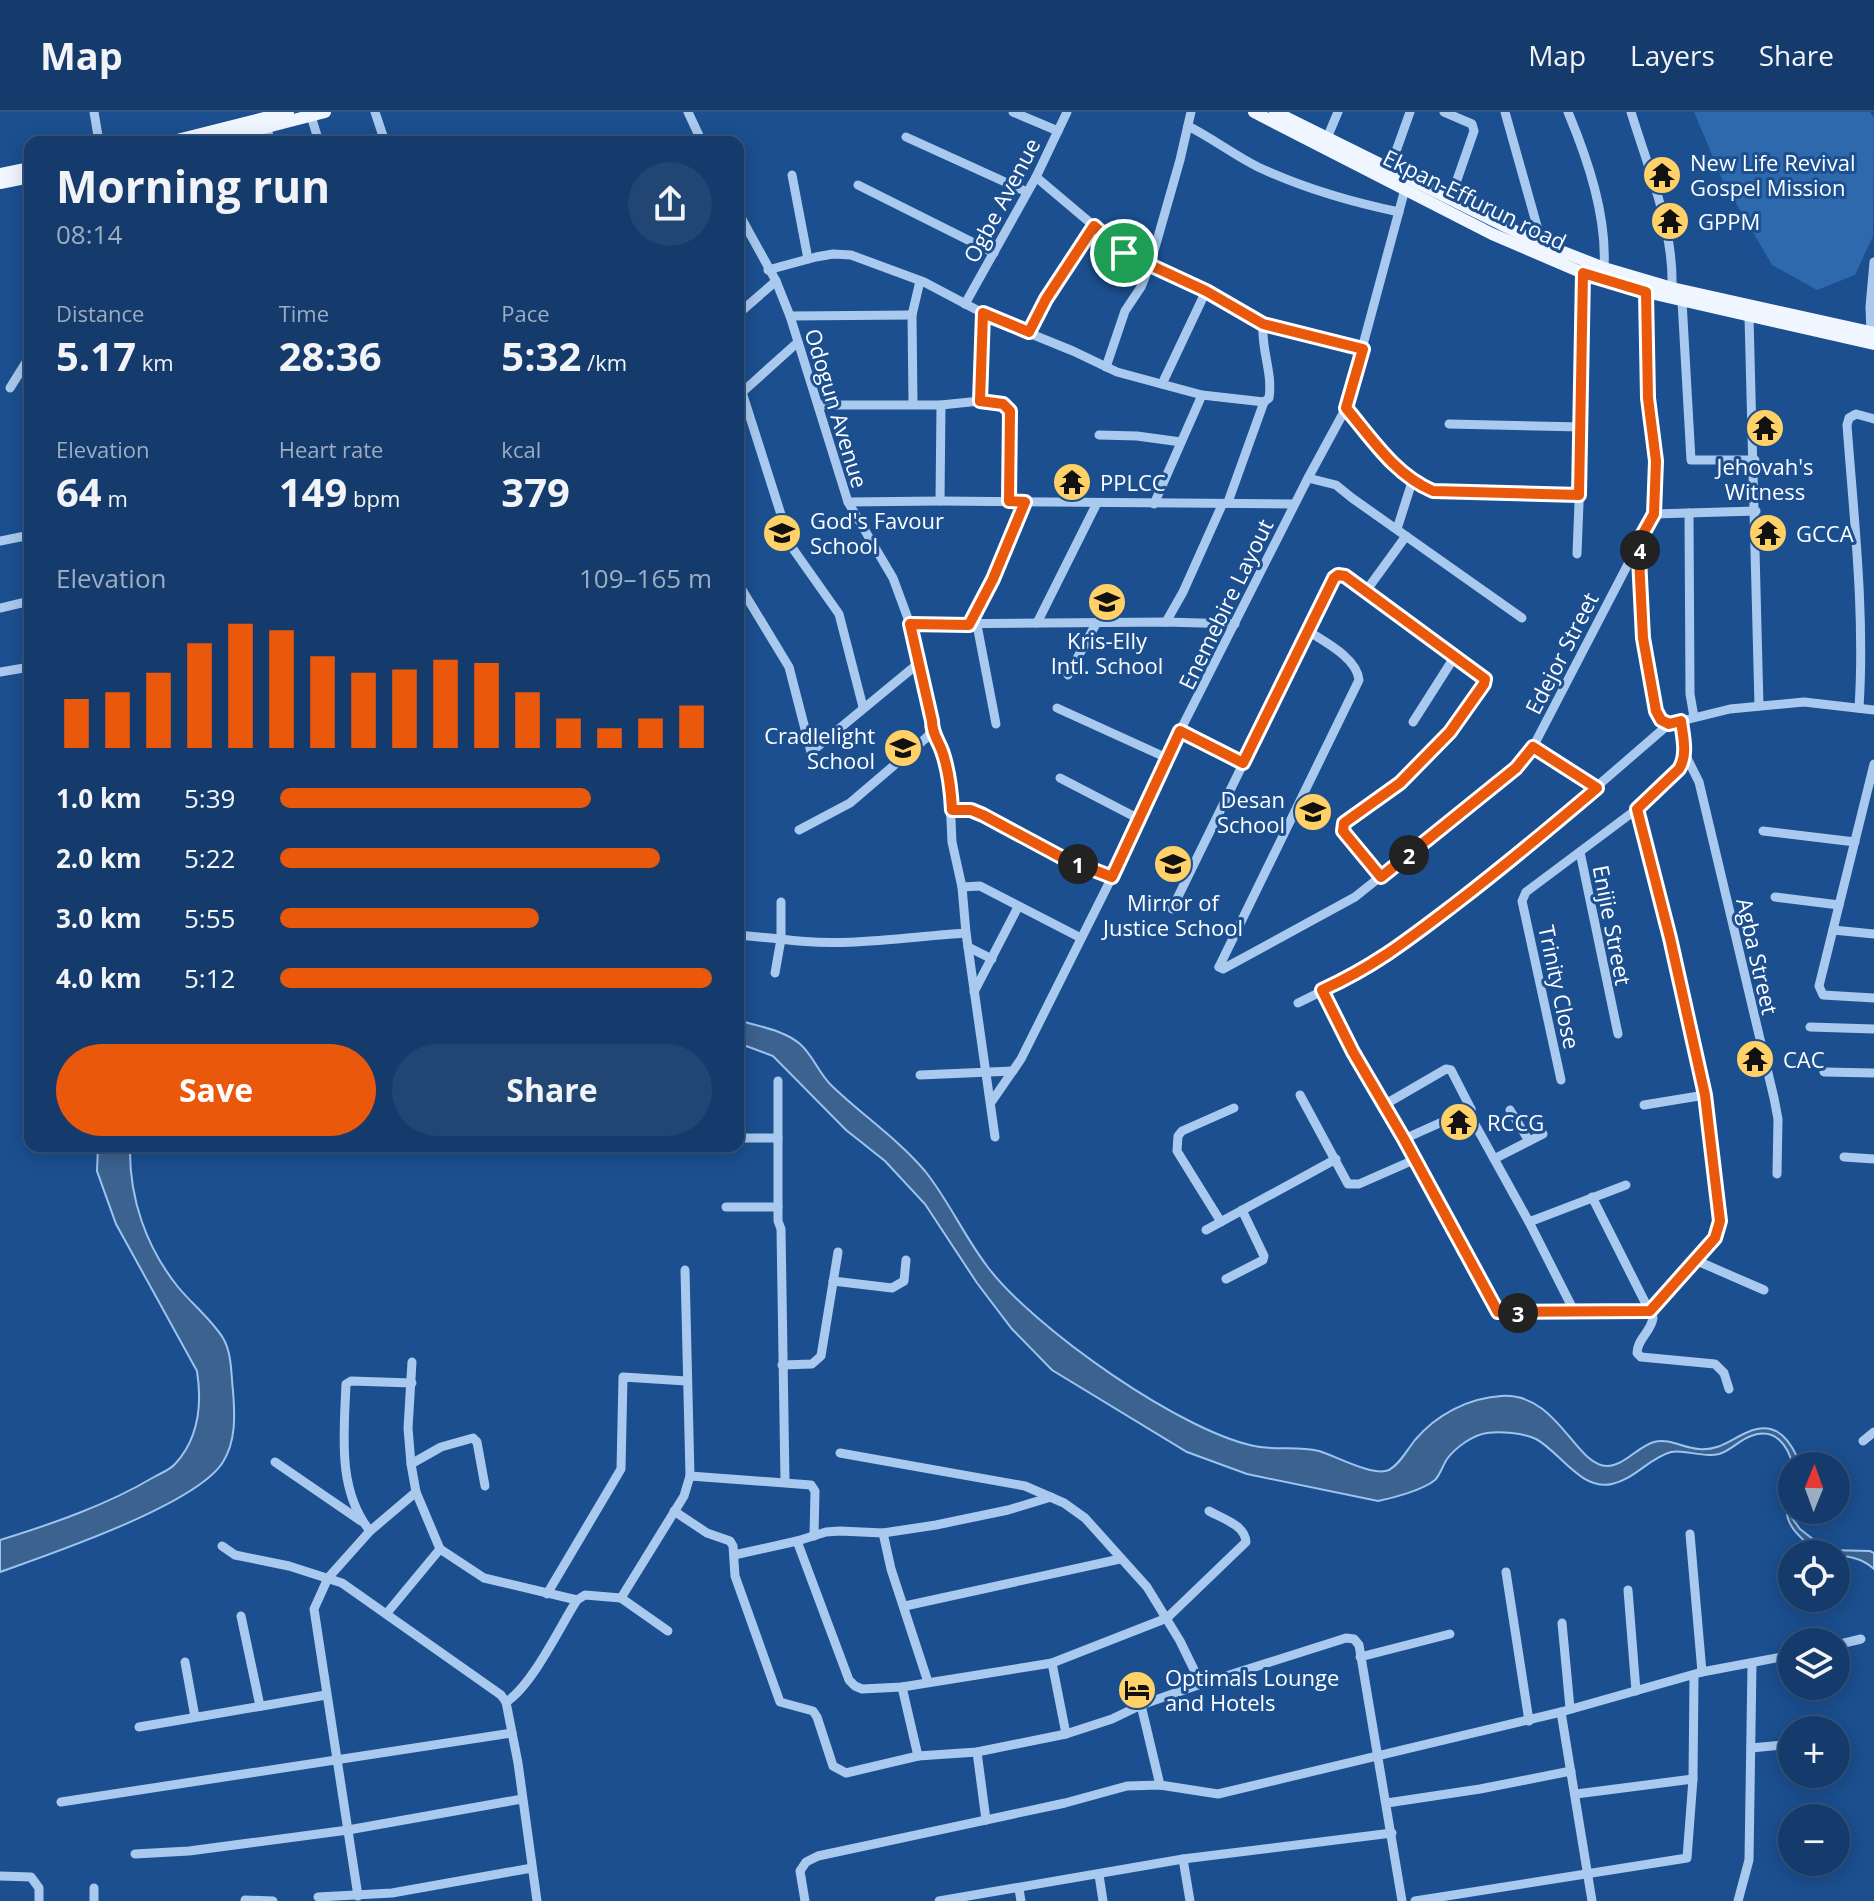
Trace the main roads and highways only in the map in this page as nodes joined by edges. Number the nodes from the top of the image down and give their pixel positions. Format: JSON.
{"nodes":[{"id":1,"x":288,"y":112,"type":"edge"},
{"id":2,"x":325,"y":112,"type":"edge"},
{"id":3,"x":1254,"y":112,"type":"edge"},
{"id":4,"x":1275,"y":112,"type":"edge"},
{"id":5,"x":260,"y":120,"type":"edge"},
{"id":6,"x":194,"y":136,"type":"edge"},
{"id":7,"x":222,"y":136,"type":"edge"},
{"id":8,"x":24,"y":169,"type":"edge"},
{"id":9,"x":0,"y":174,"type":"edge"},
{"id":10,"x":24,"y":178,"type":"edge"},
{"id":11,"x":0,"y":183,"type":"edge"},
{"id":12,"x":1873,"y":337,"type":"edge"}],
"edges":[{"from":1,"to":5,"type":"main road"},
{"from":2,"to":5,"type":"main road"},
{"from":3,"to":12,"type":"main road","name":"Ekpan-Effurun road"},
{"from":4,"to":12,"type":"main road"},
{"from":5,"to":6,"type":"main road"},
{"from":5,"to":7,"type":"main road"},
{"from":8,"to":9,"type":"main road"},
{"from":10,"to":11,"type":"main road"}]}
